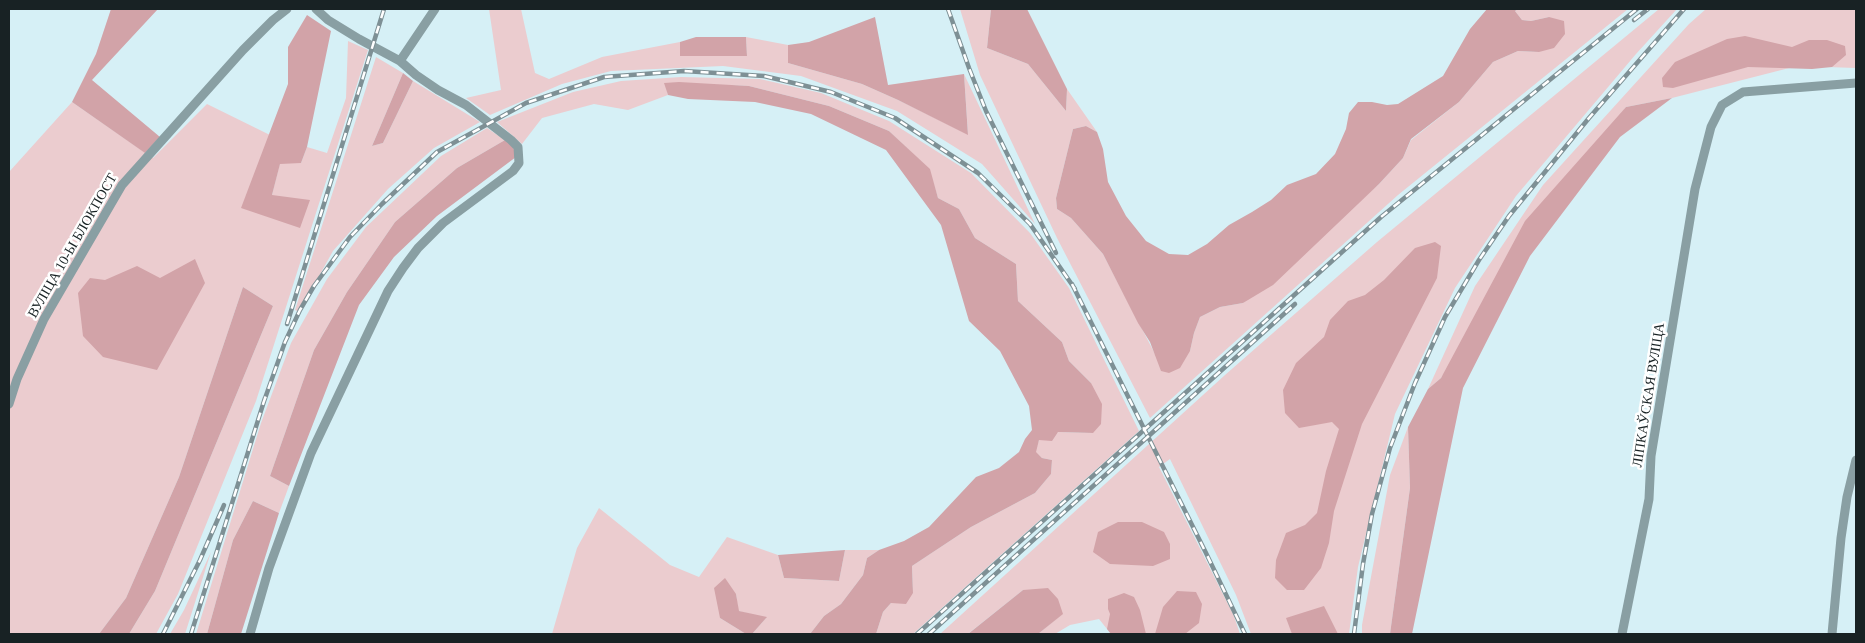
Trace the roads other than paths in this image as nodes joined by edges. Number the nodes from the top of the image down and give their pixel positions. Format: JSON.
{"nodes":[{"id":1,"x":287,"y":9,"type":"edge"},
{"id":2,"x":316,"y":9,"type":"edge"},
{"id":3,"x":435,"y":9,"type":"edge"},
{"id":4,"x":400,"y":61,"type":"junction"},
{"id":5,"x":1856,"y":84,"type":"edge"},
{"id":6,"x":9,"y":404,"type":"edge"},
{"id":7,"x":1856,"y":460,"type":"edge"},
{"id":8,"x":250,"y":634,"type":"edge"},
{"id":9,"x":1622,"y":634,"type":"edge"},
{"id":10,"x":1832,"y":634,"type":"edge"}],
"edges":[{"from":1,"to":6,"type":"street","name":"ВУЛІЦА 10-Ы БЛОКПОСТ"},
{"from":2,"to":4,"type":"street"},
{"from":3,"to":4,"type":"street"},
{"from":4,"to":8,"type":"street"},
{"from":5,"to":9,"type":"street","name":"ЛІПКАЎСКАЯ ВУЛІЦА"},
{"from":7,"to":10,"type":"street"}]}
